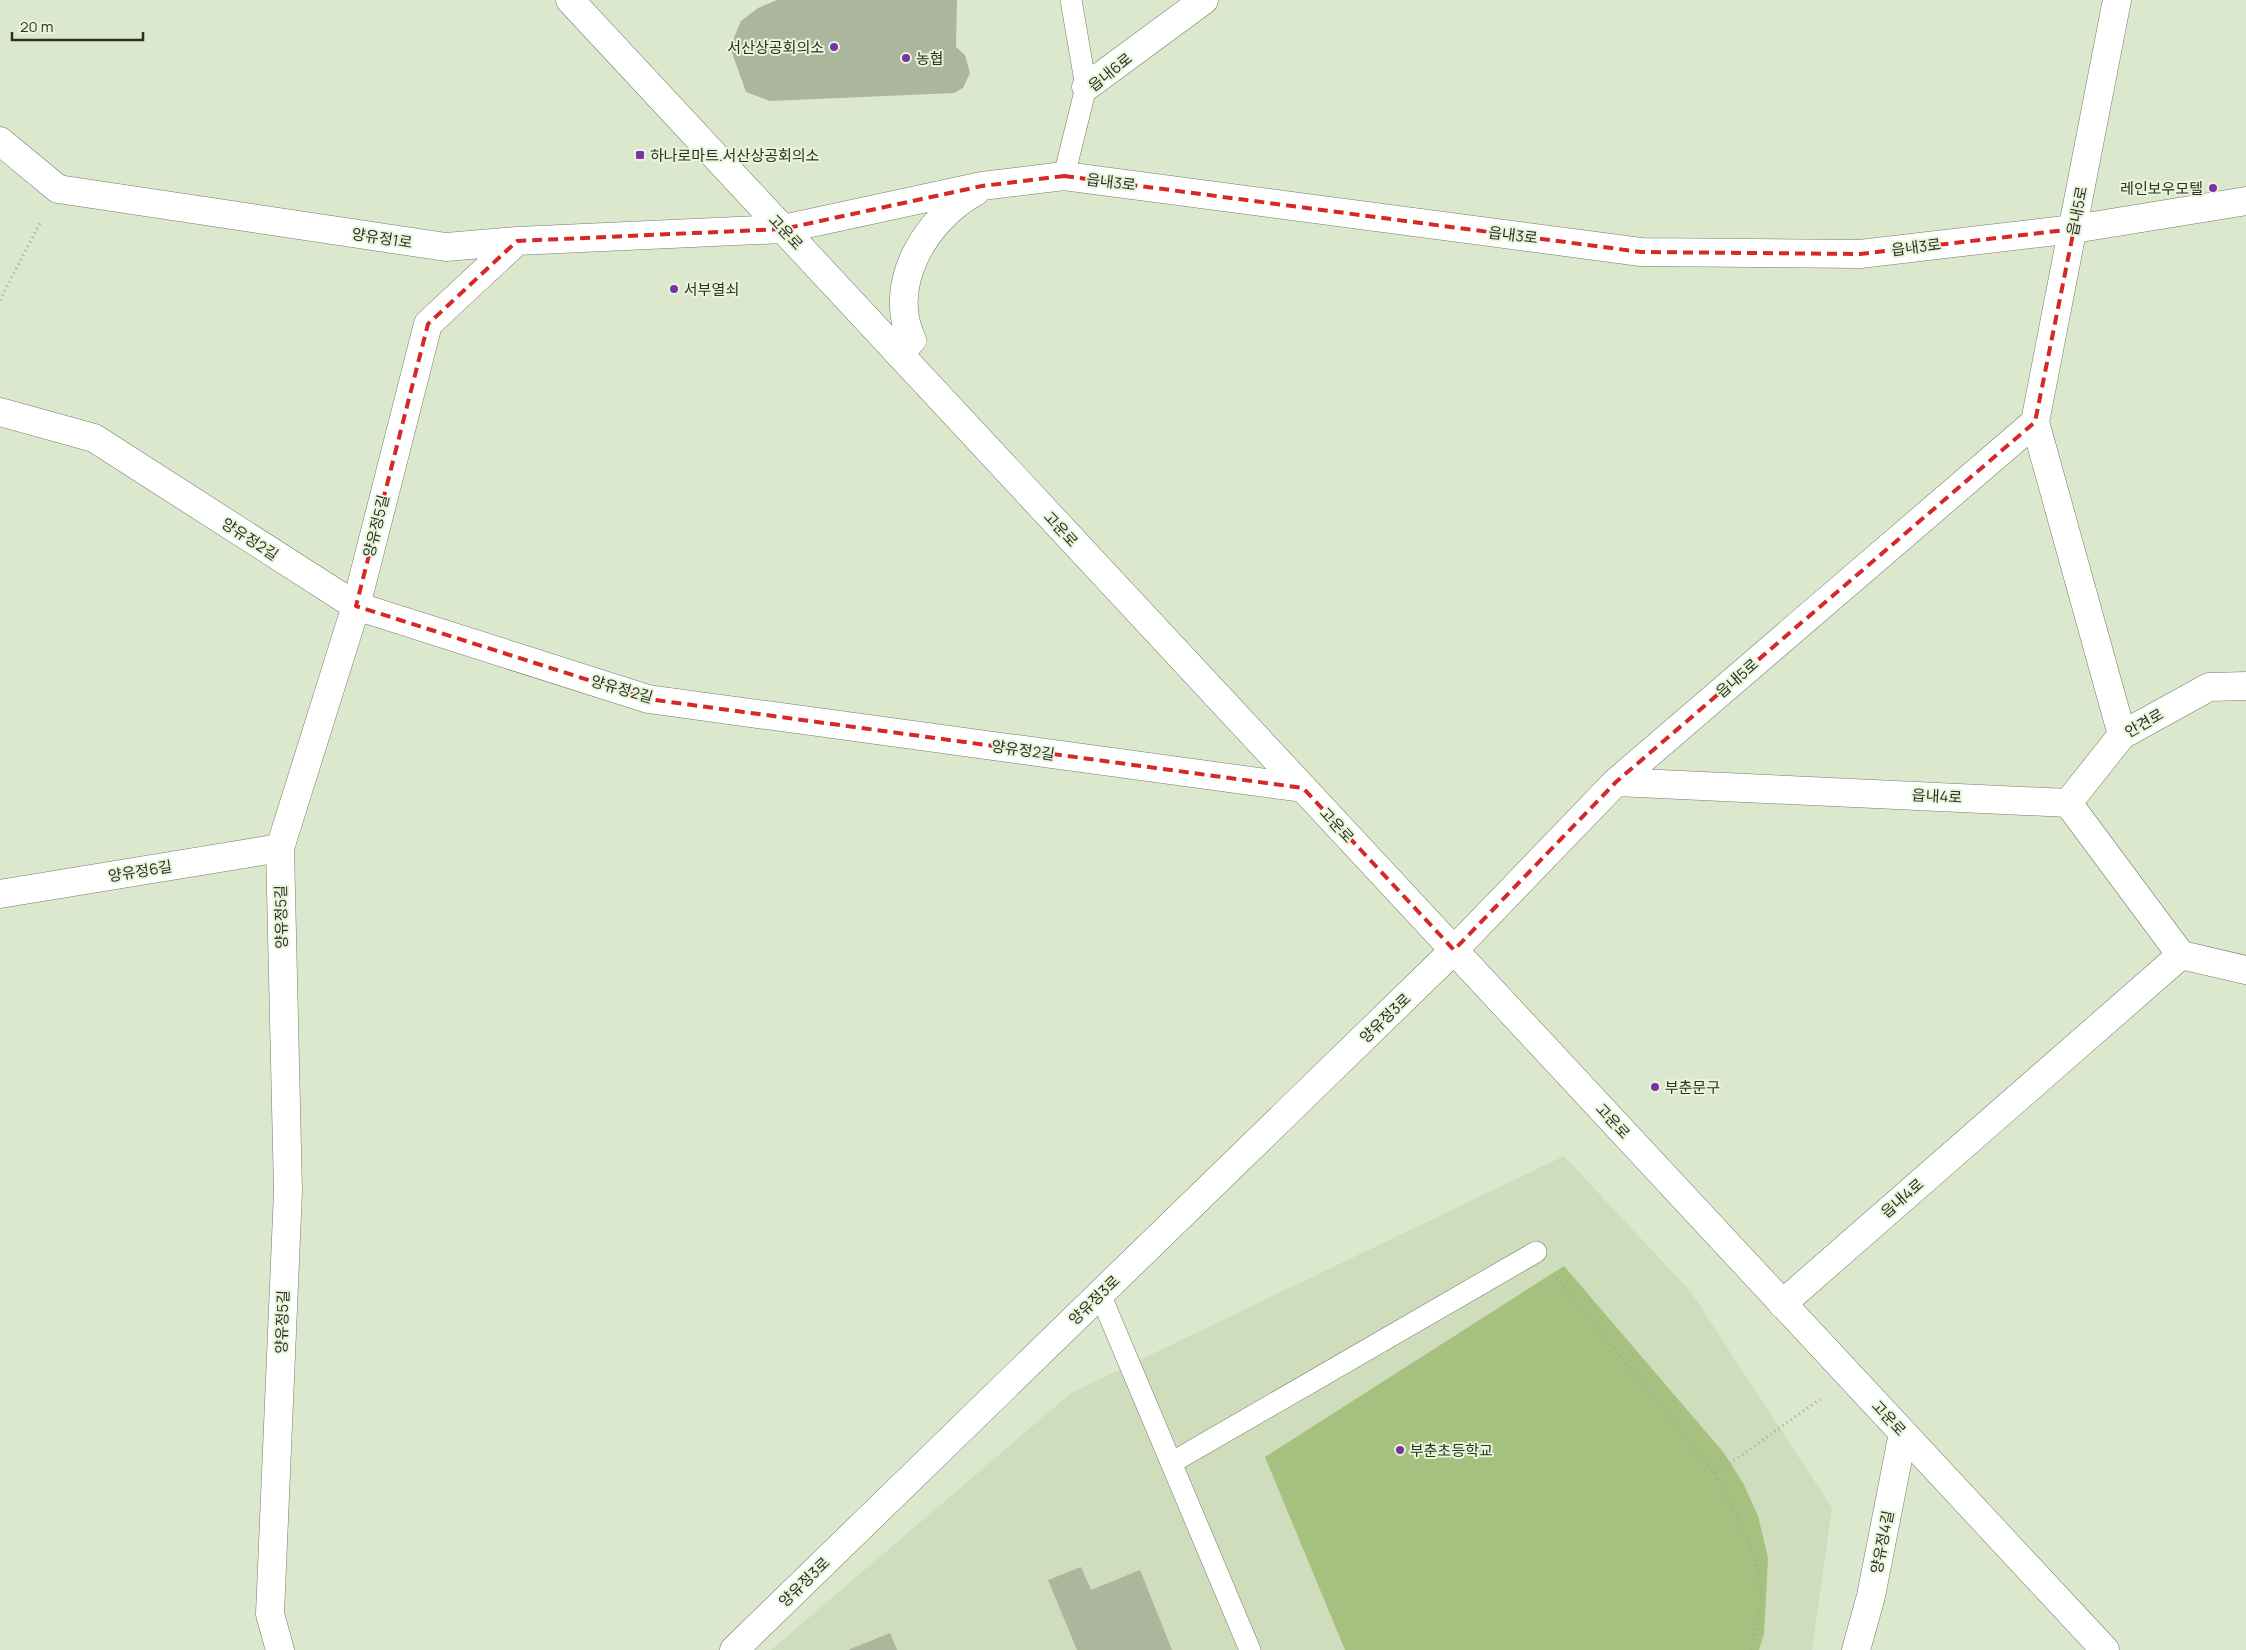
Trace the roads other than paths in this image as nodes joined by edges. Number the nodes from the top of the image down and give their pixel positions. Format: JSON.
{"nodes":[{"id":1,"x":570,"y":0,"type":"edge"},
{"id":2,"x":1071,"y":0,"type":"edge"},
{"id":3,"x":1204,"y":0,"type":"edge"},
{"id":4,"x":2117,"y":0,"type":"edge"},
{"id":5,"x":1086,"y":87,"type":"junction"},
{"id":6,"x":0,"y":141,"type":"edge"},
{"id":7,"x":1064,"y":176,"type":"junction"},
{"id":8,"x":990,"y":185,"type":"junction"},
{"id":9,"x":2246,"y":201,"type":"edge"},
{"id":10,"x":783,"y":229,"type":"junction"},
{"id":11,"x":2074,"y":229,"type":"junction"},
{"id":12,"x":516,"y":241,"type":"junction"},
{"id":13,"x":899,"y":354,"type":"junction"},
{"id":14,"x":0,"y":412,"type":"edge"},
{"id":15,"x":2035,"y":422,"type":"junction"},
{"id":16,"x":356,"y":606,"type":"junction"},
{"id":17,"x":2246,"y":686,"type":"edge"},
{"id":18,"x":2122,"y":735,"type":"junction"},
{"id":19,"x":1616,"y":782,"type":"junction"},
{"id":20,"x":1303,"y":788,"type":"junction"},
{"id":21,"x":2068,"y":802,"type":"junction"},
{"id":22,"x":280,"y":848,"type":"junction"},
{"id":23,"x":0,"y":894,"type":"edge"},
{"id":24,"x":1454,"y":950,"type":"junction"},
{"id":25,"x":2181,"y":955,"type":"junction"},
{"id":26,"x":2246,"y":970,"type":"edge"},
{"id":27,"x":1536,"y":1252,"type":"road end"},
{"id":28,"x":1100,"y":1294,"type":"junction"},
{"id":29,"x":1782,"y":1304,"type":"junction"},
{"id":30,"x":1903,"y":1433,"type":"junction"},
{"id":31,"x":1171,"y":1463,"type":"junction"},
{"id":32,"x":280,"y":1650,"type":"edge"},
{"id":33,"x":734,"y":1650,"type":"edge"},
{"id":34,"x":1250,"y":1650,"type":"edge"},
{"id":35,"x":1856,"y":1650,"type":"edge"},
{"id":36,"x":2105,"y":1650,"type":"edge"}],
"edges":[{"from":1,"to":10,"type":"street","name":"고운로"},
{"from":2,"to":5,"type":"lane"},
{"from":3,"to":5,"type":"street","name":"읍내6로"},
{"from":4,"to":11,"type":"street","name":"읍내5로"},
{"from":5,"to":7,"type":"lane","name":"읍내6로"},
{"from":6,"to":12,"type":"street","name":"양유정1로"},
{"from":7,"to":8,"type":"street","name":"읍내3로"},
{"from":7,"to":11,"type":"street","name":"읍내3로"},
{"from":8,"to":10,"type":"street","name":"읍내3로"},
{"from":8,"to":13,"type":"street"},
{"from":9,"to":11,"type":"street","name":"읍내3로"},
{"from":10,"to":12,"type":"street","name":"양유정1로"},
{"from":10,"to":13,"type":"street","name":"고운로"},
{"from":11,"to":15,"type":"street","name":"읍내5로"},
{"from":12,"to":16,"type":"street","name":"양유정5길"},
{"from":13,"to":20,"type":"street","name":"고운로"},
{"from":14,"to":16,"type":"street","name":"양유정2길"},
{"from":15,"to":18,"type":"street","name":"읍내5로"},
{"from":15,"to":19,"type":"street","name":"읍내5로"},
{"from":16,"to":20,"type":"street","name":"양유정2길"},
{"from":16,"to":22,"type":"street","name":"양유정5길"},
{"from":17,"to":18,"type":"street","name":"안견로"},
{"from":18,"to":21,"type":"street","name":"안견로"},
{"from":19,"to":21,"type":"street","name":"읍내4로"},
{"from":19,"to":24,"type":"street","name":"읍내5로"},
{"from":20,"to":24,"type":"street","name":"고운로"},
{"from":21,"to":25,"type":"street"},
{"from":22,"to":23,"type":"street","name":"양유정6길"},
{"from":22,"to":32,"type":"street","name":"양유정5길"},
{"from":24,"to":28,"type":"street","name":"양유정3로"},
{"from":24,"to":29,"type":"street","name":"고운로"},
{"from":25,"to":26,"type":"street"},
{"from":25,"to":29,"type":"street","name":"읍내4로"},
{"from":27,"to":31,"type":"lane"},
{"from":28,"to":31,"type":"lane"},
{"from":28,"to":33,"type":"street","name":"양유정3로"},
{"from":29,"to":30,"type":"street","name":"고운로"},
{"from":30,"to":35,"type":"street","name":"양유정4길"},
{"from":30,"to":36,"type":"street","name":"고운로"},
{"from":31,"to":34,"type":"lane"}]}
